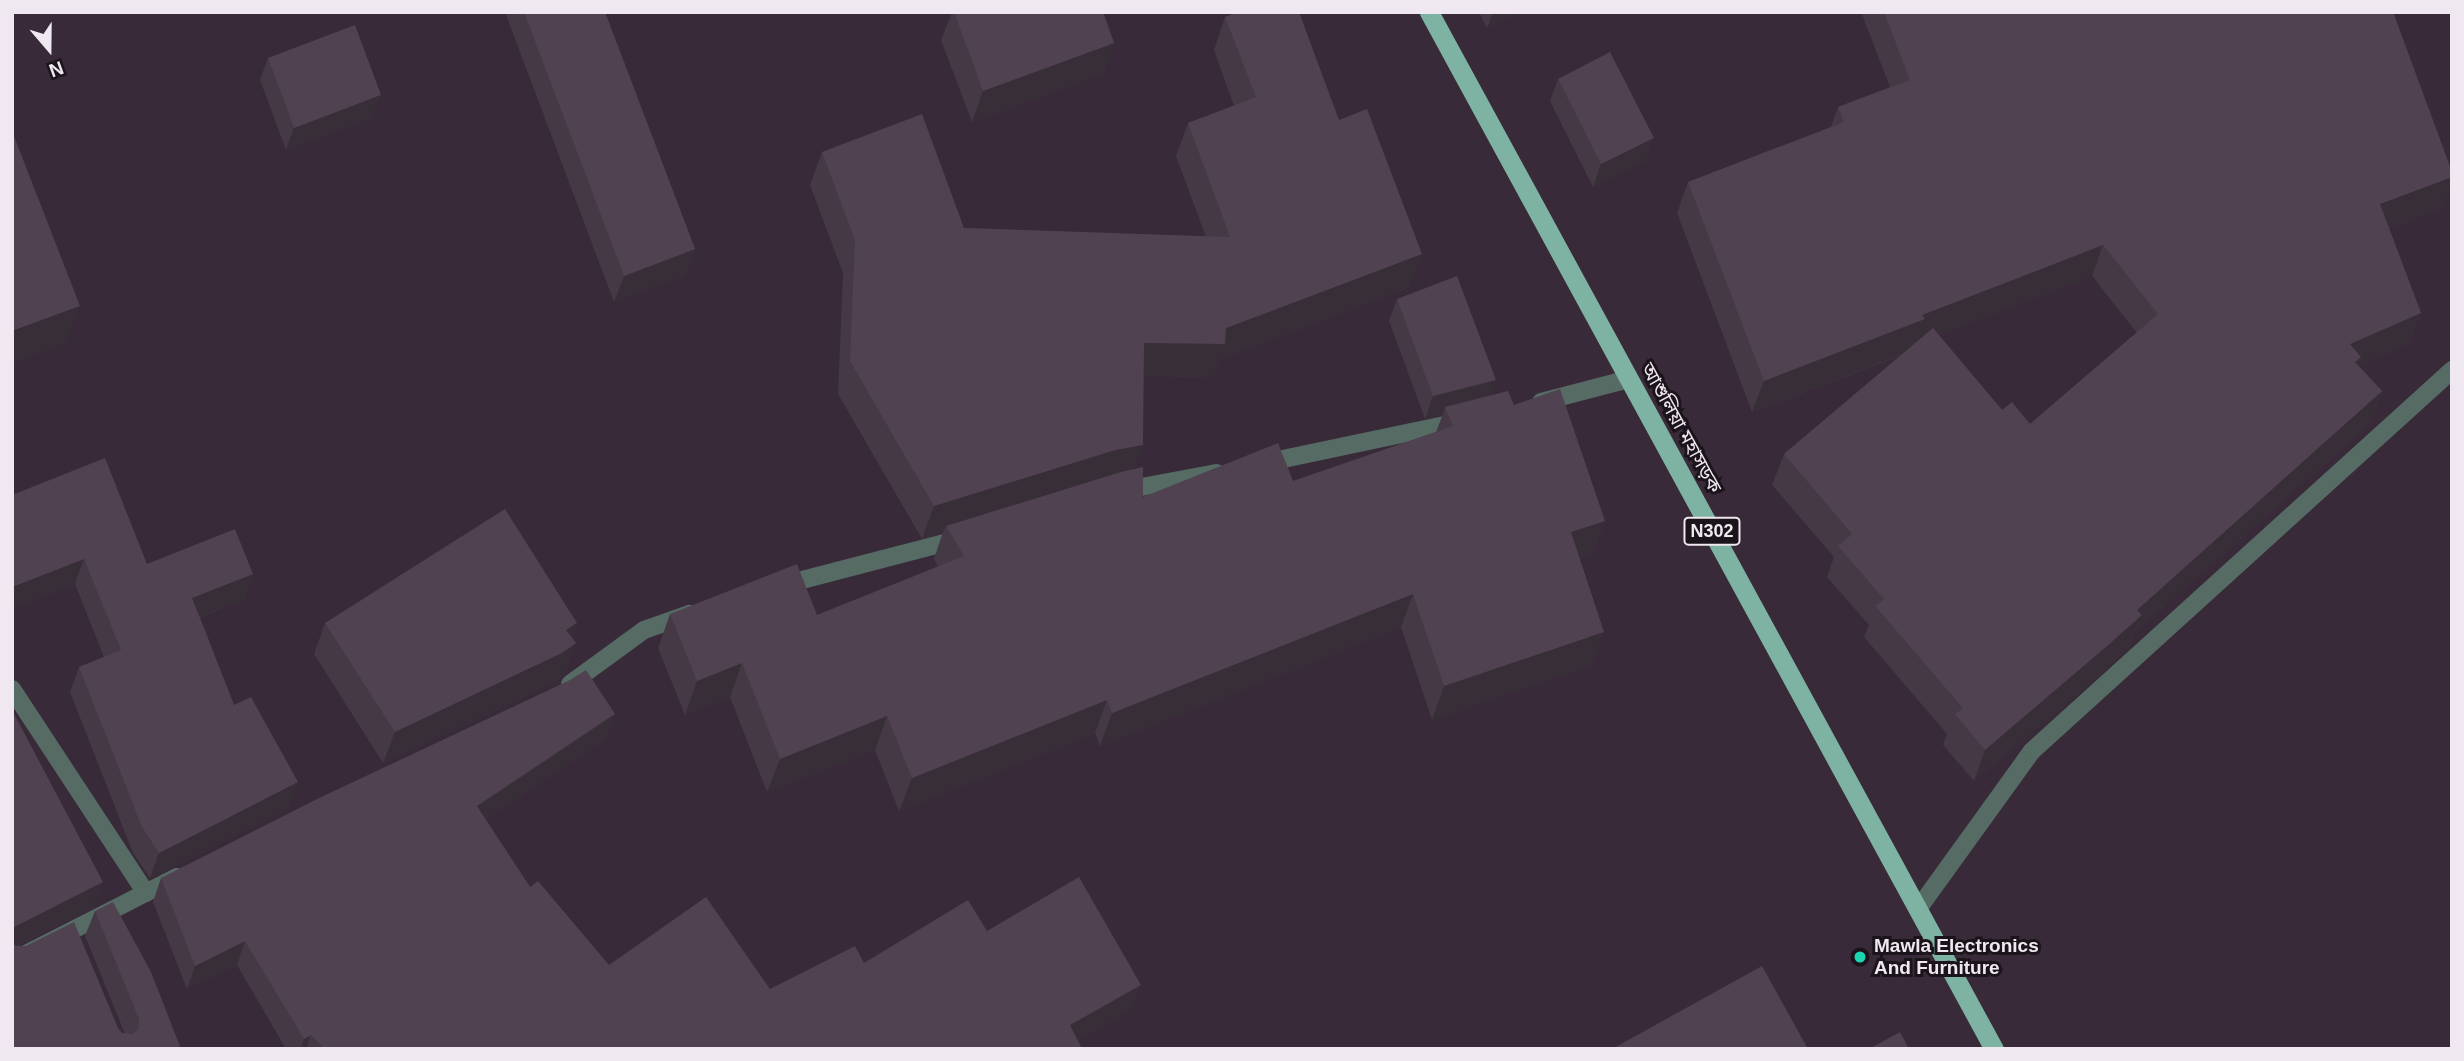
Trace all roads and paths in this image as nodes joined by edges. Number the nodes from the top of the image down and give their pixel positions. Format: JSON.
{"nodes":[{"id":1,"x":1429,"y":12,"type":"edge"},
{"id":2,"x":2452,"y":370,"type":"edge"},
{"id":3,"x":1629,"y":379,"type":"junction"},
{"id":4,"x":1523,"y":406,"type":"edge"},
{"id":5,"x":1471,"y":419,"type":"edge"},
{"id":6,"x":1106,"y":494,"type":"edge"},
{"id":7,"x":974,"y":535,"type":"edge"},
{"id":8,"x":763,"y":590,"type":"edge"},
{"id":9,"x":703,"y":610,"type":"edge"},
{"id":10,"x":12,"y":689,"type":"edge"},
{"id":11,"x":557,"y":694,"type":"edge"},
{"id":12,"x":194,"y":868,"type":"edge"},
{"id":13,"x":146,"y":893,"type":"junction"},
{"id":14,"x":1918,"y":909,"type":"junction"},
{"id":15,"x":12,"y":961,"type":"edge"},
{"id":16,"x":1994,"y":1049,"type":"edge"}],
"edges":[{"from":1,"to":3,"type":"highway","name":"আশুলিয়া মহাসড়ক","number":"N302"},
{"from":2,"to":14,"type":"street"},
{"from":3,"to":4,"type":"street"},
{"from":3,"to":14,"type":"highway","name":"আশুলিয়া মহাসড়ক","number":"N302"},
{"from":5,"to":6,"type":"street"},
{"from":7,"to":8,"type":"street"},
{"from":9,"to":11,"type":"street"},
{"from":10,"to":13,"type":"street"},
{"from":12,"to":13,"type":"street"},
{"from":13,"to":15,"type":"street"},
{"from":14,"to":16,"type":"highway","name":"আশুলিয়া মহাসড়ক","number":"N302"}]}
